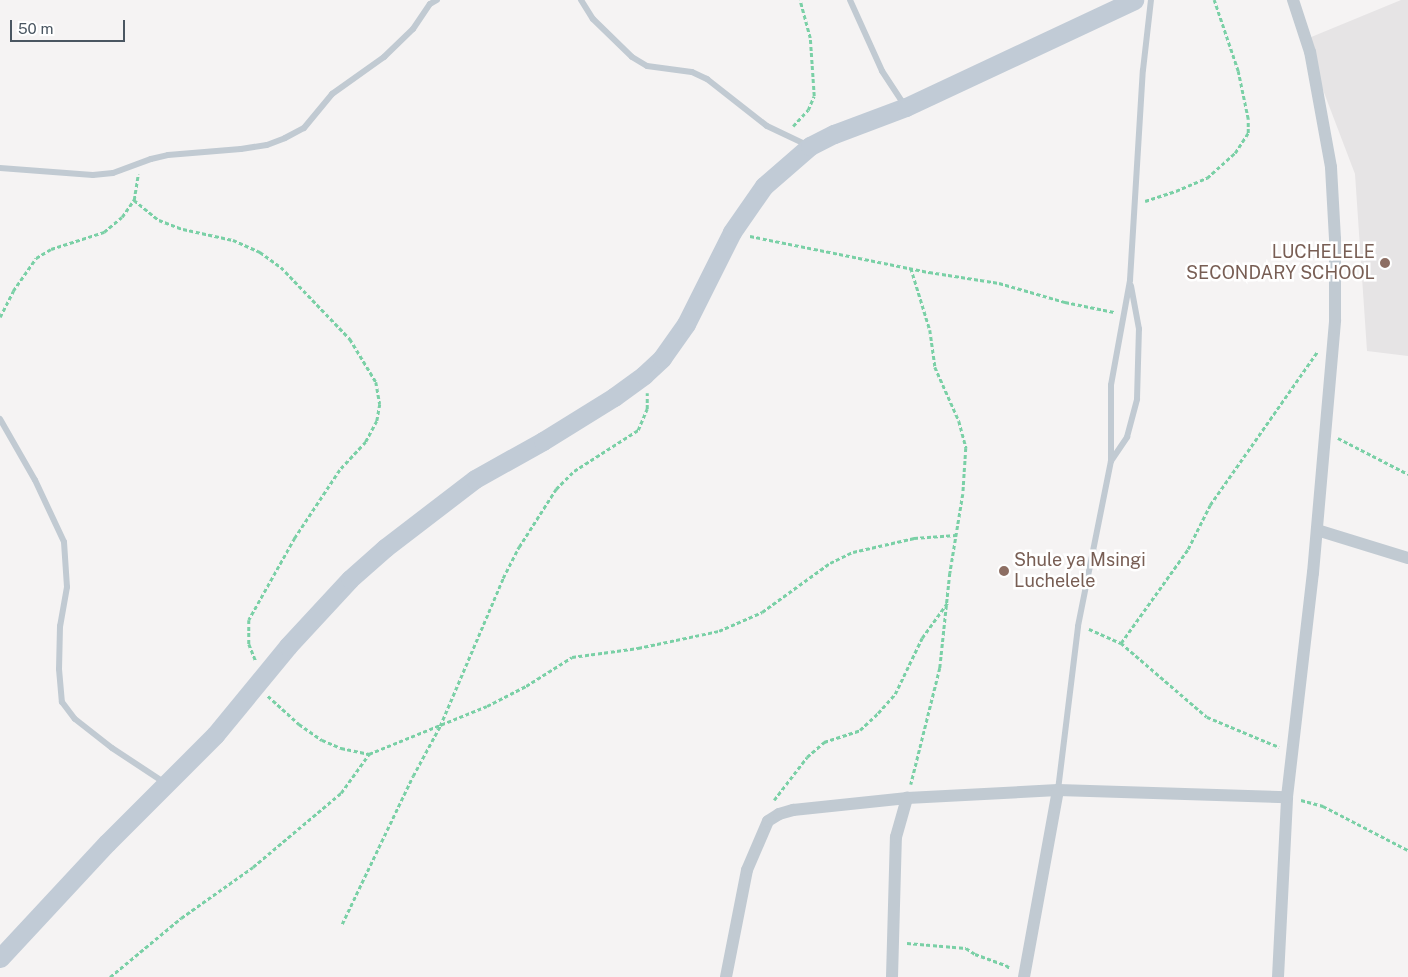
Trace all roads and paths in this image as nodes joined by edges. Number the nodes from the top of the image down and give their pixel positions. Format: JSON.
{"nodes":[{"id":1,"x":437,"y":0,"type":"edge"},
{"id":2,"x":581,"y":0,"type":"edge"},
{"id":3,"x":800,"y":0,"type":"edge"},
{"id":4,"x":850,"y":0,"type":"edge"},
{"id":5,"x":1134,"y":0,"type":"edge"},
{"id":6,"x":1151,"y":0,"type":"edge"},
{"id":7,"x":1214,"y":0,"type":"edge"},
{"id":8,"x":1293,"y":0,"type":"edge"},
{"id":9,"x":906,"y":107,"type":"junction"},
{"id":10,"x":784,"y":134,"type":"junction"},
{"id":11,"x":810,"y":146,"type":"junction"},
{"id":12,"x":139,"y":164,"type":"junction"},
{"id":13,"x":0,"y":168,"type":"edge"},
{"id":14,"x":134,"y":200,"type":"junction"},
{"id":15,"x":1134,"y":204,"type":"junction"},
{"id":16,"x":732,"y":232,"type":"junction"},
{"id":17,"x":911,"y":268,"type":"junction"},
{"id":18,"x":1130,"y":280,"type":"junction"},
{"id":19,"x":1126,"y":314,"type":"junction"},
{"id":20,"x":0,"y":317,"type":"edge"},
{"id":21,"x":1318,"y":350,"type":"dead end"},
{"id":22,"x":644,"y":375,"type":"junction"},
{"id":23,"x":0,"y":419,"type":"edge"},
{"id":24,"x":1325,"y":432,"type":"junction"},
{"id":25,"x":1111,"y":461,"type":"junction"},
{"id":26,"x":1408,"y":474,"type":"edge"},
{"id":27,"x":1317,"y":530,"type":"junction"},
{"id":28,"x":956,"y":535,"type":"junction"},
{"id":29,"x":1408,"y":558,"type":"edge"},
{"id":30,"x":948,"y":602,"type":"junction"},
{"id":31,"x":1078,"y":626,"type":"junction"},
{"id":32,"x":1121,"y":643,"type":"junction"},
{"id":33,"x":261,"y":678,"type":"junction"},
{"id":34,"x":440,"y":726,"type":"junction"},
{"id":35,"x":1292,"y":752,"type":"junction"},
{"id":36,"x":370,"y":754,"type":"junction"},
{"id":37,"x":166,"y":784,"type":"junction"},
{"id":38,"x":1058,"y":790,"type":"junction"},
{"id":39,"x":1287,"y":797,"type":"junction"},
{"id":40,"x":907,"y":798,"type":"junction"},
{"id":41,"x":768,"y":821,"type":"junction"},
{"id":42,"x":1408,"y":850,"type":"edge"},
{"id":43,"x":342,"y":924,"type":"dead end"},
{"id":44,"x":894,"y":943,"type":"junction"},
{"id":45,"x":0,"y":958,"type":"edge"},
{"id":46,"x":1013,"y":971,"type":"dead end"},
{"id":47,"x":110,"y":977,"type":"edge"},
{"id":48,"x":726,"y":977,"type":"edge"},
{"id":49,"x":892,"y":977,"type":"edge"},
{"id":50,"x":1024,"y":977,"type":"edge"},
{"id":51,"x":1278,"y":977,"type":"edge"}],
"edges":[{"from":1,"to":12,"type":"lane"},
{"from":2,"to":10,"type":"lane"},
{"from":3,"to":10,"type":"path"},
{"from":4,"to":9,"type":"lane"},
{"from":5,"to":9,"type":"main road"},
{"from":6,"to":15,"type":"lane"},
{"from":7,"to":15,"type":"path"},
{"from":8,"to":24,"type":"street"},
{"from":9,"to":11,"type":"main road"},
{"from":10,"to":11,"type":"lane"},
{"from":11,"to":16,"type":"main road"},
{"from":12,"to":13,"type":"lane"},
{"from":12,"to":14,"type":"path"},
{"from":14,"to":20,"type":"path"},
{"from":14,"to":33,"type":"path"},
{"from":15,"to":18,"type":"lane"},
{"from":16,"to":17,"type":"path"},
{"from":16,"to":22,"type":"main road"},
{"from":17,"to":19,"type":"path"},
{"from":17,"to":28,"type":"path"},
{"from":18,"to":19,"type":"lane"},
{"from":18,"to":25,"type":"lane"},
{"from":19,"to":25,"type":"lane"},
{"from":21,"to":32,"type":"path"},
{"from":22,"to":33,"type":"main road"},
{"from":22,"to":34,"type":"path"},
{"from":23,"to":37,"type":"lane"},
{"from":24,"to":26,"type":"path"},
{"from":24,"to":27,"type":"street"},
{"from":25,"to":31,"type":"lane"},
{"from":27,"to":29,"type":"street"},
{"from":27,"to":35,"type":"street"},
{"from":28,"to":30,"type":"path"},
{"from":28,"to":34,"type":"path"},
{"from":30,"to":40,"type":"path"},
{"from":30,"to":41,"type":"path"},
{"from":31,"to":32,"type":"path"},
{"from":31,"to":38,"type":"lane"},
{"from":32,"to":35,"type":"path"},
{"from":33,"to":36,"type":"path"},
{"from":33,"to":37,"type":"main road"},
{"from":34,"to":36,"type":"path"},
{"from":34,"to":43,"type":"path"},
{"from":35,"to":39,"type":"street"},
{"from":36,"to":47,"type":"path"},
{"from":37,"to":45,"type":"main road"},
{"from":38,"to":39,"type":"street"},
{"from":38,"to":40,"type":"street"},
{"from":38,"to":50,"type":"street"},
{"from":39,"to":42,"type":"path"},
{"from":39,"to":51,"type":"street"},
{"from":40,"to":41,"type":"street"},
{"from":40,"to":44,"type":"street"},
{"from":41,"to":48,"type":"street"},
{"from":44,"to":46,"type":"path"},
{"from":44,"to":49,"type":"street"}]}
